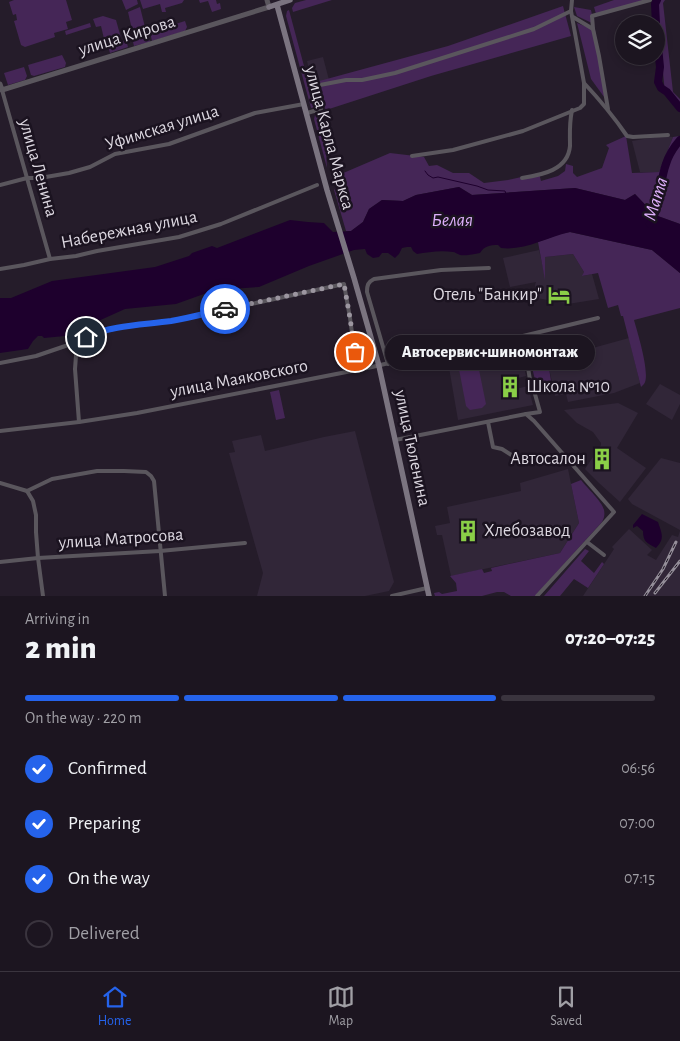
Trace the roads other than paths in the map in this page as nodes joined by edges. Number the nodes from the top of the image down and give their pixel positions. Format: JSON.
{"nodes":[{"id":1,"x":267,"y":0,"type":"edge"},
{"id":2,"x":290,"y":0,"type":"edge"},
{"id":3,"x":572,"y":0,"type":"edge"},
{"id":4,"x":650,"y":0,"type":"edge"},
{"id":5,"x":280,"y":2,"type":"edge"},
{"id":6,"x":269,"y":7,"type":"junction"},
{"id":7,"x":572,"y":14,"type":"junction"},
{"id":8,"x":593,"y":29,"type":"junction"},
{"id":9,"x":584,"y":83,"type":"junction"},
{"id":10,"x":0,"y":88,"type":"edge"},
{"id":11,"x":304,"y":104,"type":"junction"},
{"id":12,"x":608,"y":108,"type":"junction"},
{"id":13,"x":572,"y":110,"type":"junction"},
{"id":14,"x":307,"y":113,"type":"junction"},
{"id":15,"x":668,"y":135,"type":"dead end"},
{"id":16,"x":412,"y":156,"type":"dead end"},
{"id":17,"x":27,"y":178,"type":"junction"},
{"id":18,"x":522,"y":178,"type":"dead end"},
{"id":19,"x":0,"y":185,"type":"edge"},
{"id":20,"x":317,"y":186,"type":"dead end"},
{"id":21,"x":50,"y":259,"type":"junction"},
{"id":22,"x":489,"y":268,"type":"dead end"},
{"id":23,"x":0,"y":269,"type":"edge"},
{"id":24,"x":354,"y":278,"type":"joint"},
{"id":25,"x":598,"y":318,"type":"dead end"},
{"id":26,"x":523,"y":336,"type":"junction"},
{"id":27,"x":77,"y":342,"type":"junction"},
{"id":28,"x":0,"y":363,"type":"edge"},
{"id":29,"x":388,"y":364,"type":"junction"},
{"id":30,"x":379,"y":366,"type":"junction"},
{"id":31,"x":357,"y":370,"type":"junction"},
{"id":32,"x":526,"y":414,"type":"junction"},
{"id":33,"x":79,"y":422,"type":"junction"},
{"id":34,"x":488,"y":422,"type":"junction"},
{"id":35,"x":0,"y":431,"type":"edge"},
{"id":36,"x":395,"y":440,"type":"junction"},
{"id":37,"x":513,"y":456,"type":"dead end"},
{"id":38,"x":1,"y":483,"type":"edge"},
{"id":39,"x":27,"y":490,"type":"junction"},
{"id":40,"x":587,"y":542,"type":"junction"},
{"id":41,"x":244,"y":543,"type":"dead end"},
{"id":42,"x":160,"y":551,"type":"junction"},
{"id":43,"x":604,"y":556,"type":"dead end"},
{"id":44,"x":38,"y":558,"type":"junction"},
{"id":45,"x":0,"y":562,"type":"edge"},
{"id":46,"x":427,"y":588,"type":"junction"},
{"id":47,"x":43,"y":596,"type":"edge"},
{"id":48,"x":165,"y":596,"type":"edge"},
{"id":49,"x":392,"y":596,"type":"edge"},
{"id":50,"x":429,"y":596,"type":"edge"},
{"id":51,"x":537,"y":596,"type":"edge"}],
"edges":[{"from":1,"to":6,"type":"street"},
{"from":2,"to":5,"type":"main road","name":"улица Кирова"},
{"from":3,"to":7,"type":"street"},
{"from":4,"to":8,"type":"street"},
{"from":5,"to":6,"type":"main road","name":"улица Кирова"},
{"from":5,"to":11,"type":"main road","name":"улица Карла Маркса"},
{"from":6,"to":10,"type":"street","name":"улица Кирова"},
{"from":7,"to":8,"type":"street"},
{"from":7,"to":9,"type":"street"},
{"from":7,"to":14,"type":"street"},
{"from":8,"to":12,"type":"street"},
{"from":9,"to":12,"type":"street"},
{"from":9,"to":13,"type":"street"},
{"from":10,"to":17,"type":"street","name":"улица Ленина"},
{"from":11,"to":14,"type":"main road","name":"улица Карла Маркса"},
{"from":11,"to":17,"type":"street","name":"Уфимская улица"},
{"from":12,"to":15,"type":"street"},
{"from":13,"to":16,"type":"street"},
{"from":13,"to":18,"type":"street"},
{"from":14,"to":24,"type":"main road","name":"улица Карла Маркса"},
{"from":17,"to":19,"type":"street","name":"Уфимская улица"},
{"from":17,"to":21,"type":"street","name":"улица Ленина"},
{"from":20,"to":21,"type":"street","name":"Набережная улица"},
{"from":21,"to":23,"type":"street","name":"Набережная улица"},
{"from":22,"to":29,"type":"street"},
{"from":24,"to":30,"type":"main road","name":"улица Тюленина"},
{"from":25,"to":26,"type":"street","name":"улица Маяковского"},
{"from":26,"to":29,"type":"street","name":"улица Маяковского"},
{"from":26,"to":32,"type":"street"},
{"from":27,"to":28,"type":"street"},
{"from":27,"to":31,"type":"street"},
{"from":27,"to":33,"type":"street"},
{"from":29,"to":30,"type":"street","name":"улица Маяковского"},
{"from":30,"to":31,"type":"street","name":"улица Маяковского"},
{"from":30,"to":36,"type":"main road","name":"улица Тюленина"},
{"from":31,"to":33,"type":"street","name":"улица Маяковского"},
{"from":32,"to":34,"type":"street"},
{"from":32,"to":40,"type":"street"},
{"from":33,"to":35,"type":"street","name":"улица Маяковского"},
{"from":34,"to":36,"type":"street"},
{"from":34,"to":37,"type":"street"},
{"from":36,"to":46,"type":"main road","name":"улица Тюленина"},
{"from":38,"to":39,"type":"street"},
{"from":39,"to":42,"type":"street"},
{"from":39,"to":44,"type":"street"},
{"from":40,"to":43,"type":"street"},
{"from":40,"to":51,"type":"street"},
{"from":41,"to":42,"type":"street","name":"улица Матросова"},
{"from":42,"to":44,"type":"street","name":"улица Матросова"},
{"from":42,"to":48,"type":"street"},
{"from":44,"to":45,"type":"street","name":"улица Матросова"},
{"from":44,"to":47,"type":"street"},
{"from":46,"to":49,"type":"street"},
{"from":46,"to":50,"type":"main road","name":"улица Тюленина"}]}
